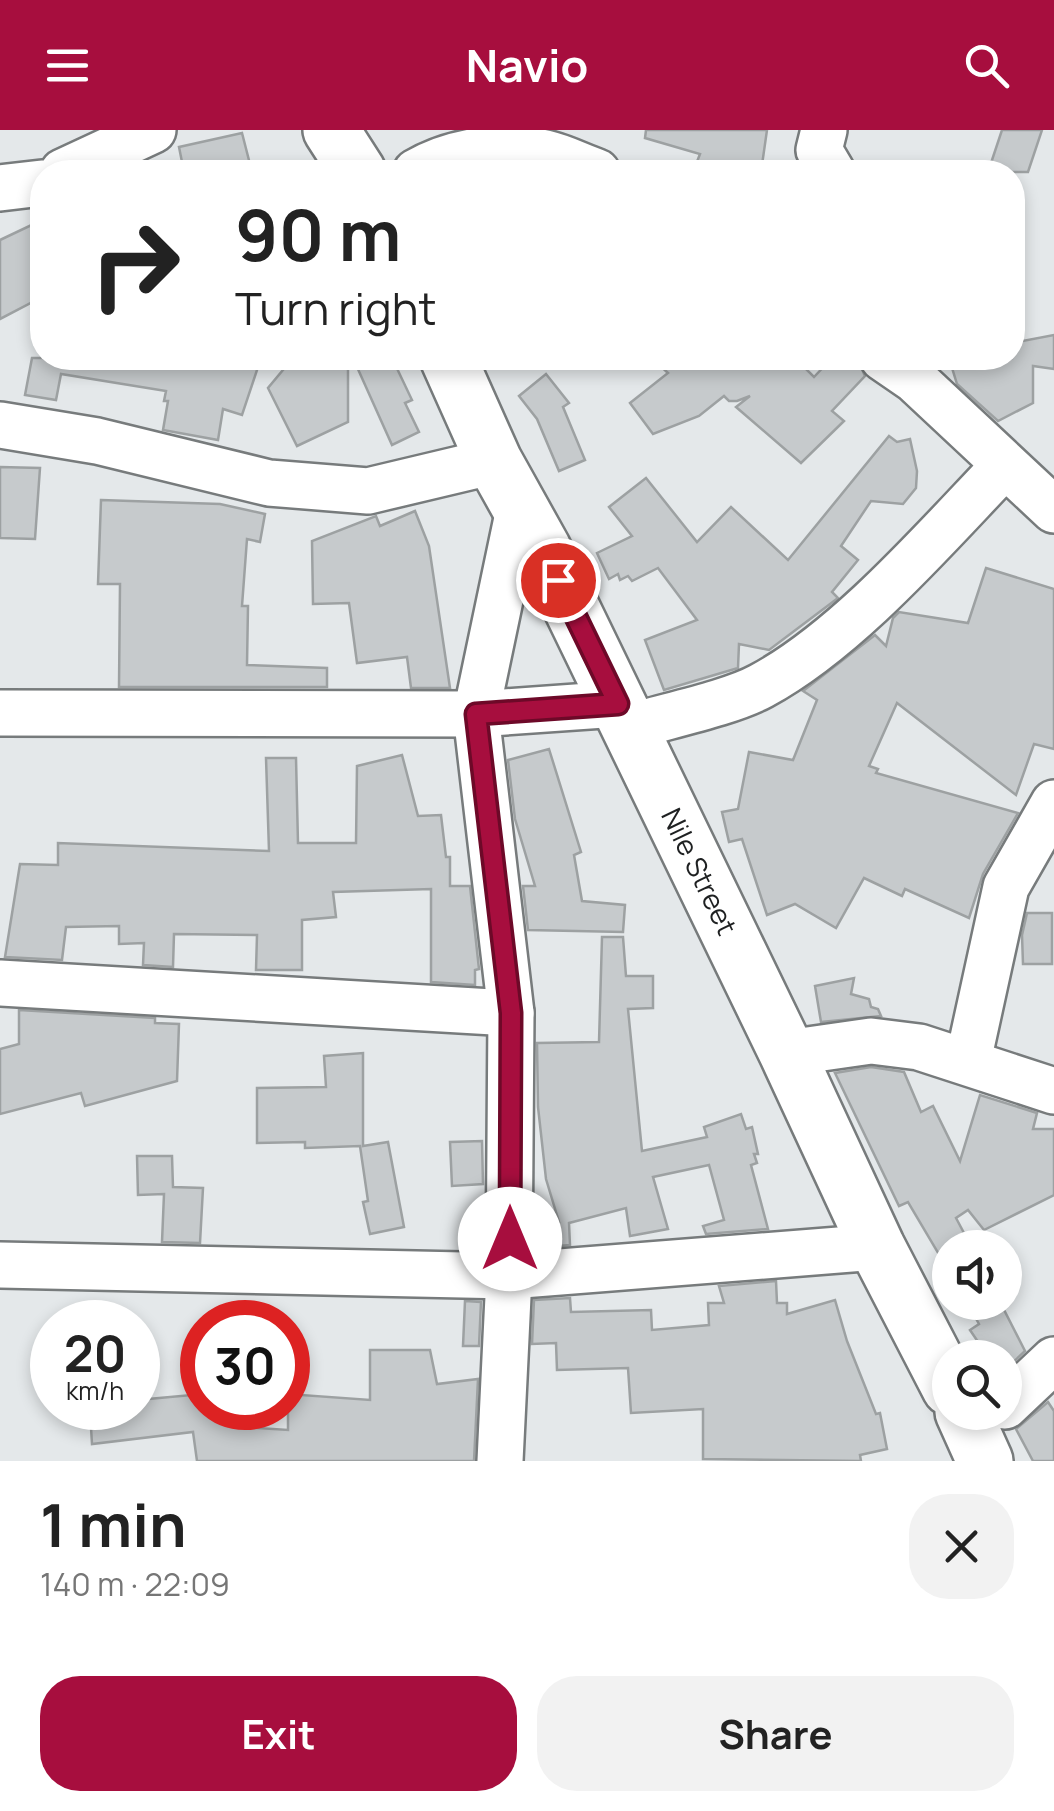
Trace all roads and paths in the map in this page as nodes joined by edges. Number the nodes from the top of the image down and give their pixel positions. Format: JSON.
{"nodes":[{"id":1,"x":153,"y":130,"type":"edge"},
{"id":2,"x":330,"y":130,"type":"edge"},
{"id":3,"x":824,"y":130,"type":"edge"},
{"id":4,"x":89,"y":160,"type":"edge"},
{"id":5,"x":350,"y":160,"type":"edge"},
{"id":6,"x":436,"y":160,"type":"edge"},
{"id":7,"x":565,"y":160,"type":"edge"},
{"id":8,"x":825,"y":160,"type":"edge"},
{"id":9,"x":30,"y":184,"type":"edge"},
{"id":10,"x":0,"y":188,"type":"edge"},
{"id":11,"x":453,"y":370,"type":"edge"},
{"id":12,"x":900,"y":370,"type":"edge"},
{"id":13,"x":0,"y":425,"type":"edge"},
{"id":14,"x":494,"y":461,"type":"junction"},
{"id":15,"x":1004,"y":466,"type":"junction"},
{"id":16,"x":519,"y":508,"type":"junction"},
{"id":17,"x":1054,"y":510,"type":"edge"},
{"id":18,"x":0,"y":713,"type":"edge"},
{"id":19,"x":476,"y":714,"type":"junction"},
{"id":20,"x":624,"y":716,"type":"junction"},
{"id":21,"x":1054,"y":803,"type":"edge"},
{"id":22,"x":0,"y":984,"type":"edge"},
{"id":23,"x":511,"y":1013,"type":"junction"},
{"id":24,"x":787,"y":1053,"type":"junction"},
{"id":25,"x":968,"y":1061,"type":"junction"},
{"id":26,"x":1054,"y":1092,"type":"edge"},
{"id":27,"x":877,"y":1247,"type":"junction"},
{"id":28,"x":0,"y":1264,"type":"edge"},
{"id":29,"x":509,"y":1276,"type":"junction"},
{"id":30,"x":932,"y":1340,"type":"edge"},
{"id":31,"x":1054,"y":1360,"type":"edge"},
{"id":32,"x":1022,"y":1385,"type":"edge"},
{"id":33,"x":500,"y":1461,"type":"edge"}],
"edges":[{"from":1,"to":4,"type":"street"},
{"from":2,"to":5,"type":"main road"},
{"from":3,"to":8,"type":"street"},
{"from":6,"to":7,"type":"street"},
{"from":9,"to":10,"type":"street"},
{"from":11,"to":14,"type":"main road","name":"Nile Street"},
{"from":12,"to":15,"type":"street"},
{"from":13,"to":14,"type":"street"},
{"from":14,"to":16,"type":"main road","name":"Nile Street"},
{"from":15,"to":17,"type":"street"},
{"from":15,"to":20,"type":"street"},
{"from":16,"to":19,"type":"street"},
{"from":16,"to":20,"type":"main road","name":"Nile Street"},
{"from":18,"to":19,"type":"street"},
{"from":19,"to":20,"type":"street"},
{"from":19,"to":23,"type":"street"},
{"from":20,"to":24,"type":"main road","name":"Nile Street"},
{"from":21,"to":25,"type":"street"},
{"from":22,"to":23,"type":"street"},
{"from":23,"to":29,"type":"street"},
{"from":24,"to":25,"type":"street"},
{"from":24,"to":27,"type":"main road","name":"Nile Street"},
{"from":25,"to":26,"type":"street"},
{"from":27,"to":29,"type":"street"},
{"from":27,"to":30,"type":"main road","name":"Nile Street"},
{"from":28,"to":29,"type":"street"},
{"from":29,"to":33,"type":"street"},
{"from":31,"to":32,"type":"street"}]}
